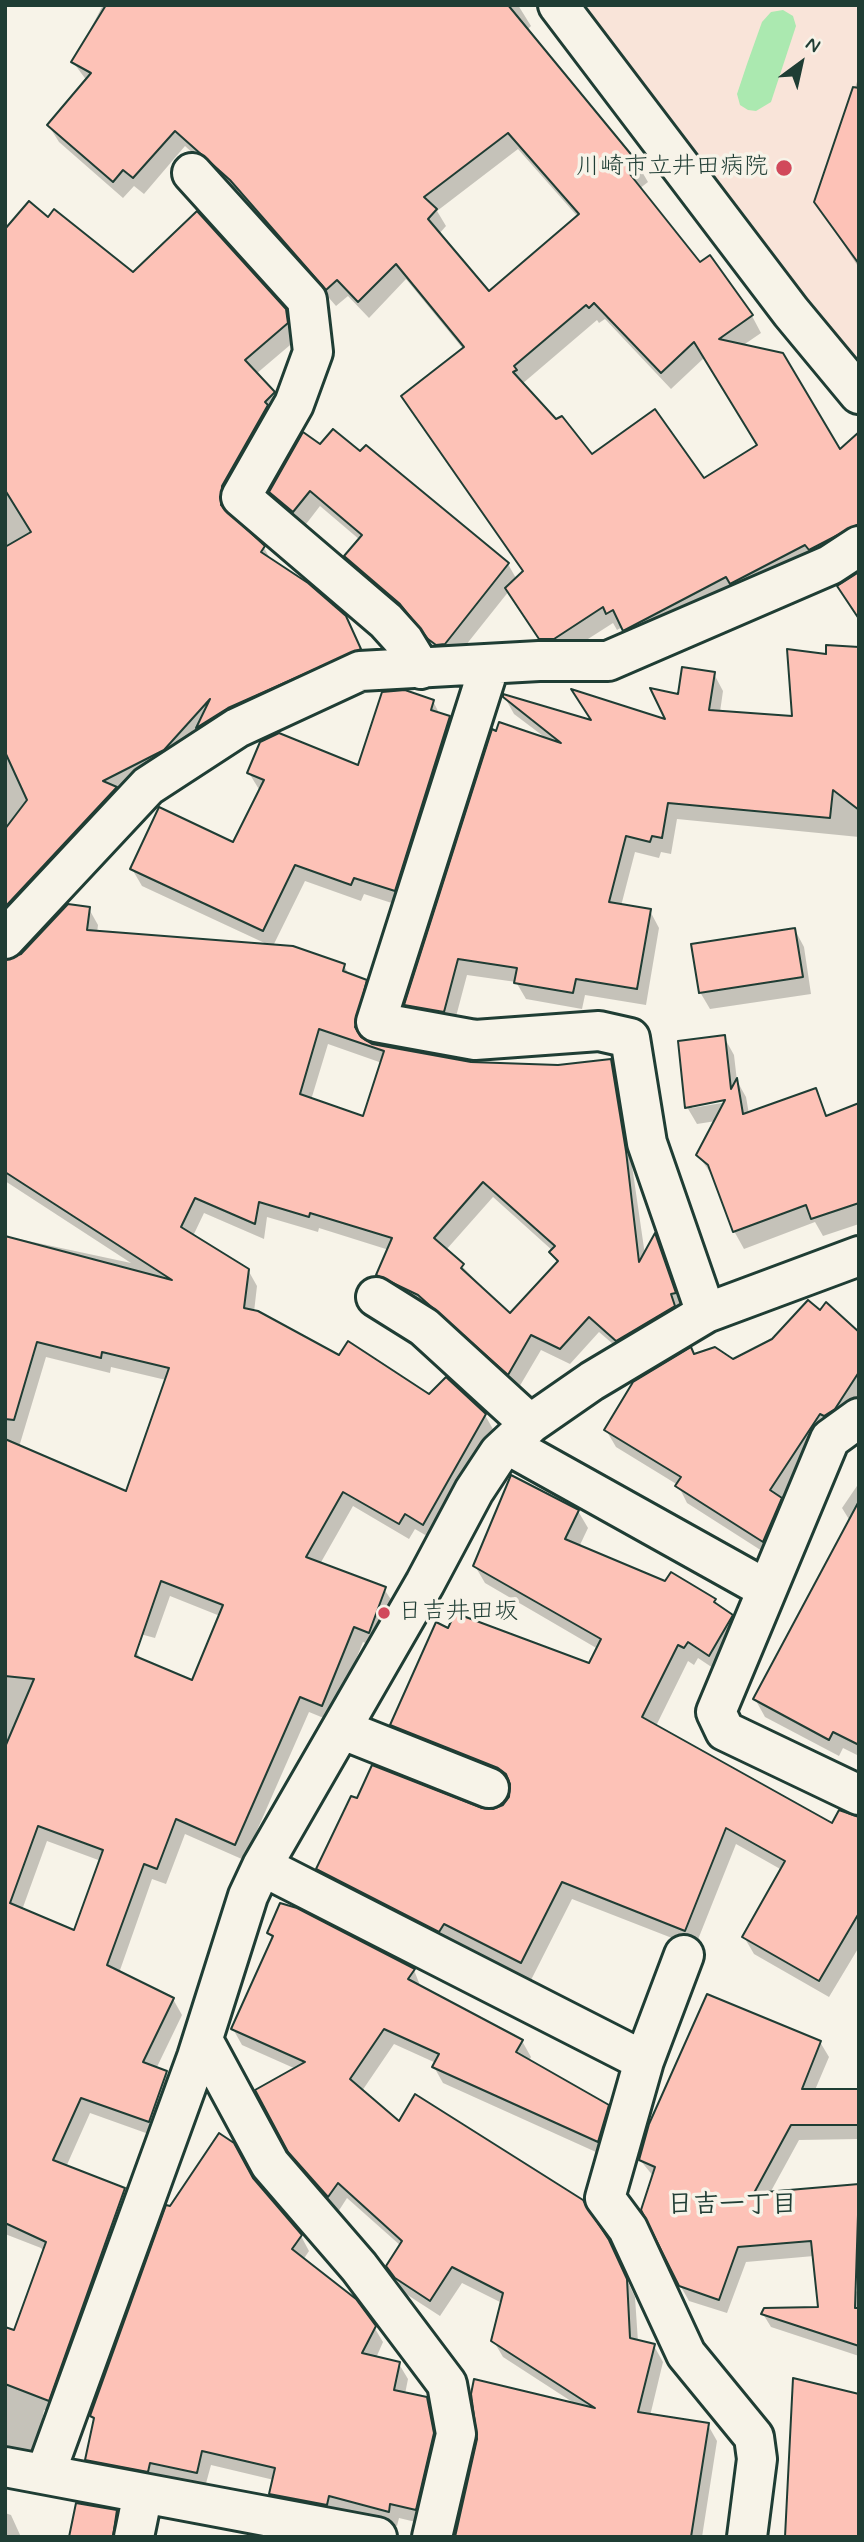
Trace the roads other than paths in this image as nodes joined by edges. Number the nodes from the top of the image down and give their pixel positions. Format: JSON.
{"nodes":[{"id":1,"x":558,"y":5,"type":"edge"},
{"id":2,"x":192,"y":173,"type":"dead end"},
{"id":3,"x":859,"y":394,"type":"edge"},
{"id":4,"x":859,"y":546,"type":"edge"},
{"id":5,"x":490,"y":664,"type":"junction"},
{"id":6,"x":421,"y":669,"type":"junction"},
{"id":7,"x":5,"y":939,"type":"edge"},
{"id":8,"x":859,"y":1256,"type":"edge"},
{"id":9,"x":376,"y":1297,"type":"dead end"},
{"id":10,"x":706,"y":1313,"type":"junction"},
{"id":11,"x":859,"y":1418,"type":"edge"},
{"id":12,"x":519,"y":1434,"type":"junction"},
{"id":13,"x":766,"y":1589,"type":"junction"},
{"id":14,"x":341,"y":1729,"type":"junction"},
{"id":15,"x":489,"y":1788,"type":"dead end"},
{"id":16,"x":859,"y":1795,"type":"edge"},
{"id":17,"x":262,"y":1866,"type":"junction"},
{"id":18,"x":684,"y":1955,"type":"dead end"},
{"id":19,"x":203,"y":2040,"type":"junction"},
{"id":20,"x":644,"y":2061,"type":"junction"},
{"id":21,"x":5,"y":2467,"type":"edge"},
{"id":22,"x":46,"y":2472,"type":"junction"},
{"id":23,"x":144,"y":2493,"type":"junction"},
{"id":24,"x":134,"y":2537,"type":"edge"},
{"id":25,"x":377,"y":2537,"type":"edge"},
{"id":26,"x":432,"y":2537,"type":"edge"},
{"id":27,"x":747,"y":2537,"type":"edge"}],
"edges":[{"from":1,"to":3,"type":"street"},
{"from":2,"to":6,"type":"street"},
{"from":4,"to":5,"type":"street"},
{"from":5,"to":6,"type":"street"},
{"from":5,"to":10,"type":"street"},
{"from":6,"to":7,"type":"street"},
{"from":8,"to":10,"type":"street"},
{"from":9,"to":12,"type":"street"},
{"from":10,"to":12,"type":"street"},
{"from":11,"to":13,"type":"street"},
{"from":12,"to":13,"type":"street"},
{"from":12,"to":14,"type":"street"},
{"from":13,"to":16,"type":"street"},
{"from":14,"to":15,"type":"street"},
{"from":14,"to":17,"type":"street"},
{"from":17,"to":19,"type":"street"},
{"from":17,"to":20,"type":"street"},
{"from":18,"to":20,"type":"street"},
{"from":19,"to":22,"type":"street"},
{"from":19,"to":26,"type":"street"},
{"from":20,"to":27,"type":"street"},
{"from":21,"to":22,"type":"street"},
{"from":22,"to":23,"type":"street"},
{"from":23,"to":24,"type":"street"},
{"from":23,"to":25,"type":"street"}]}
